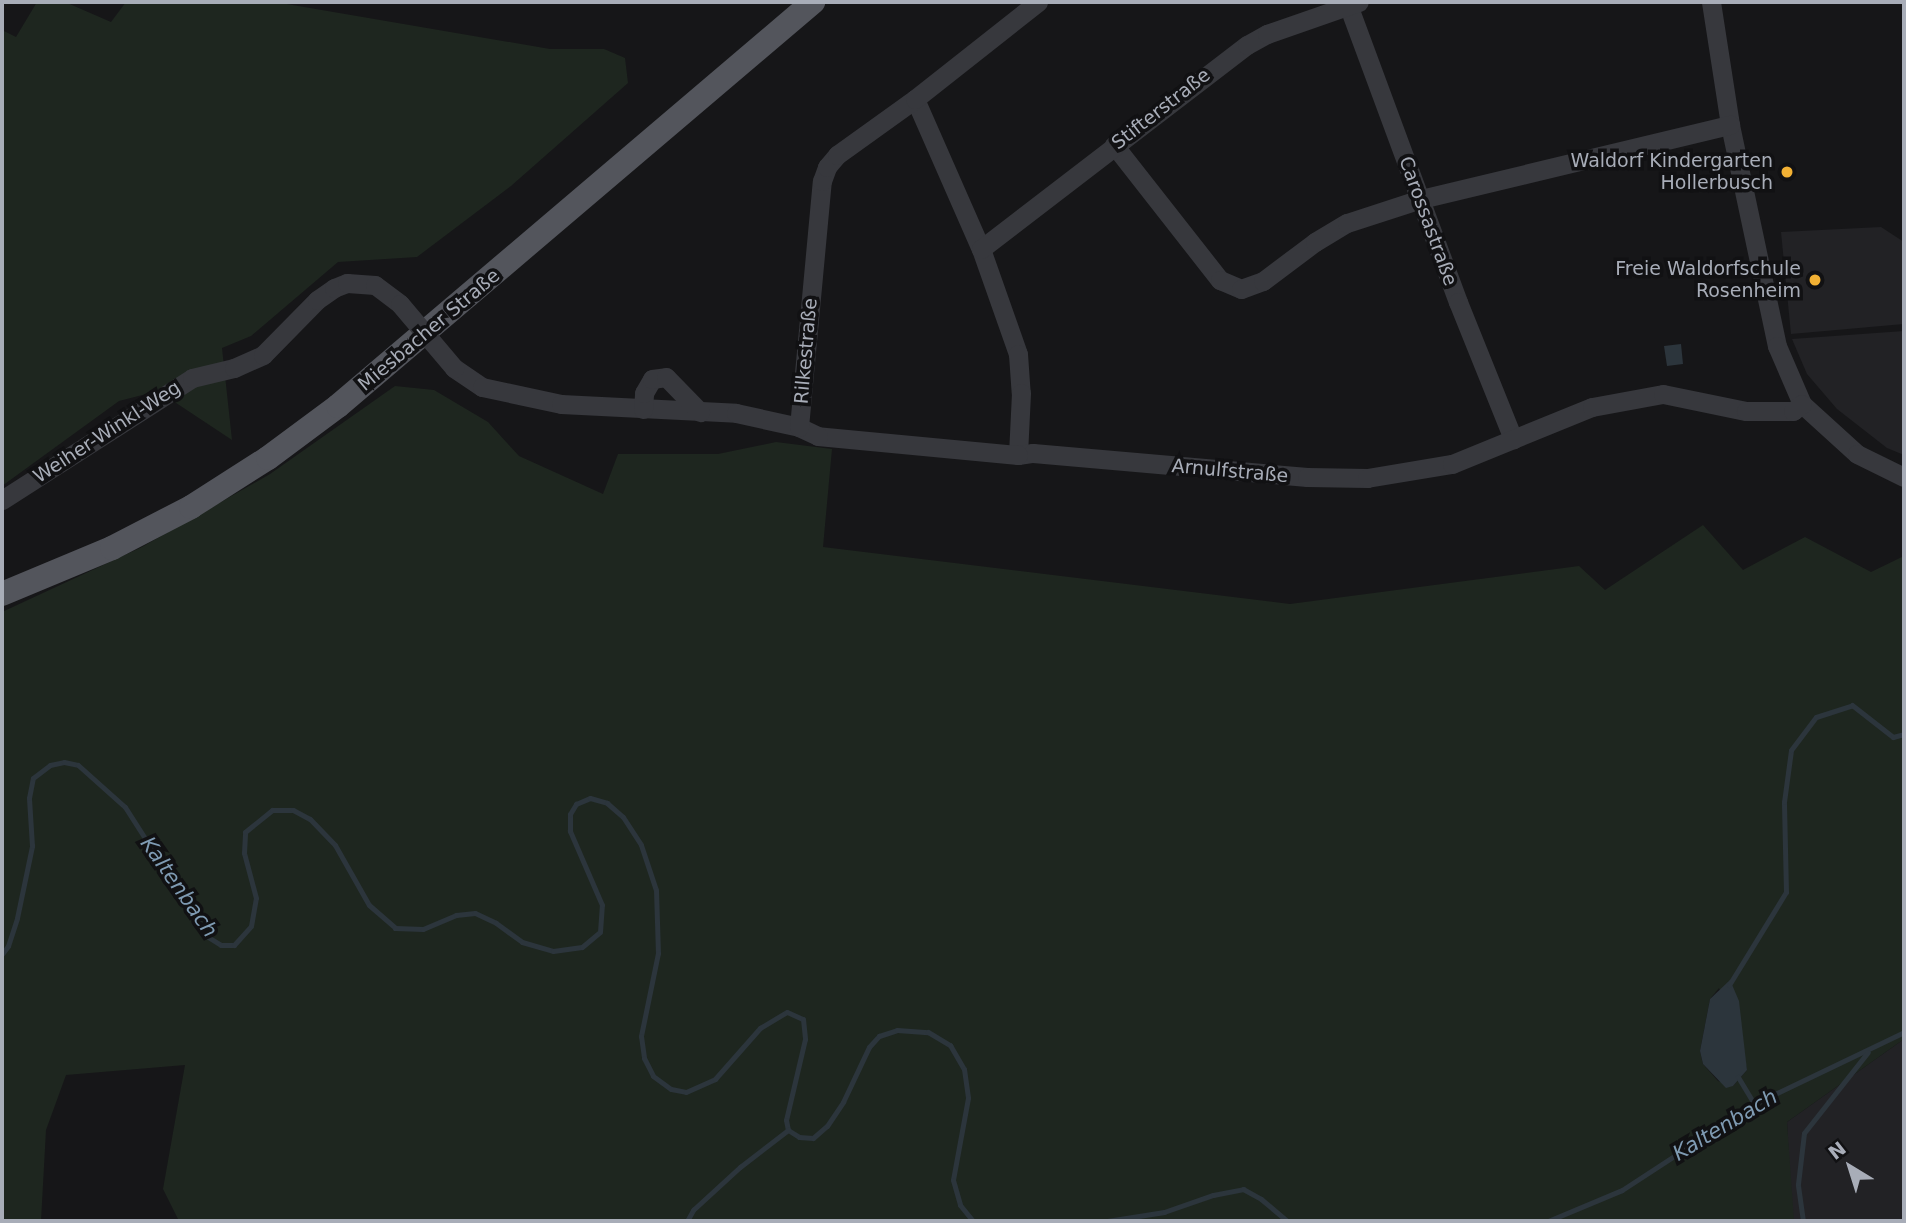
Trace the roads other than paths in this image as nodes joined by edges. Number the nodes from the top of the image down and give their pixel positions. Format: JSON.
{"nodes":[{"id":1,"x":813,"y":2,"type":"edge"},
{"id":2,"x":1038,"y":2,"type":"edge"},
{"id":3,"x":1711,"y":2,"type":"edge"},
{"id":4,"x":1352,"y":3,"type":"edge"},
{"id":5,"x":915,"y":99,"type":"junction"},
{"id":6,"x":1730,"y":125,"type":"junction"},
{"id":7,"x":1114,"y":145,"type":"junction"},
{"id":8,"x":1421,"y":200,"type":"junction"},
{"id":9,"x":981,"y":249,"type":"junction"},
{"id":10,"x":1802,"y":404,"type":"junction"},
{"id":11,"x":643,"y":409,"type":"junction"},
{"id":12,"x":700,"y":412,"type":"junction"},
{"id":13,"x":799,"y":427,"type":"junction"},
{"id":14,"x":1513,"y":439,"type":"junction"},
{"id":15,"x":1018,"y":456,"type":"junction"},
{"id":16,"x":1904,"y":477,"type":"edge"},
{"id":17,"x":2,"y":500,"type":"edge"},
{"id":18,"x":2,"y":594,"type":"edge"}],
"edges":[{"from":1,"to":18,"type":"main road","name":"Miesbacher Straße"},
{"from":2,"to":5,"type":"street","name":"Rilkestraße"},
{"from":3,"to":6,"type":"street"},
{"from":4,"to":7,"type":"street","name":"Stifterstraße"},
{"from":4,"to":8,"type":"street","name":"Carossastraße"},
{"from":5,"to":9,"type":"street"},
{"from":5,"to":13,"type":"street","name":"Rilkestraße"},
{"from":6,"to":8,"type":"street"},
{"from":6,"to":10,"type":"street"},
{"from":7,"to":8,"type":"street"},
{"from":7,"to":9,"type":"street","name":"Stifterstraße"},
{"from":8,"to":14,"type":"street","name":"Carossastraße"},
{"from":9,"to":15,"type":"street"},
{"from":10,"to":14,"type":"street","name":"Arnulfstraße"},
{"from":10,"to":16,"type":"street"},
{"from":11,"to":12,"type":"street","name":"Weiher-Winkl-Weg"},
{"from":11,"to":12,"type":"street"},
{"from":11,"to":17,"type":"street","name":"Weiher-Winkl-Weg","bridge":true},
{"from":12,"to":13,"type":"street","name":"Weiher-Winkl-Weg"},
{"from":13,"to":15,"type":"street","name":"Rilkestraße"},
{"from":14,"to":15,"type":"street","name":"Arnulfstraße"}]}
